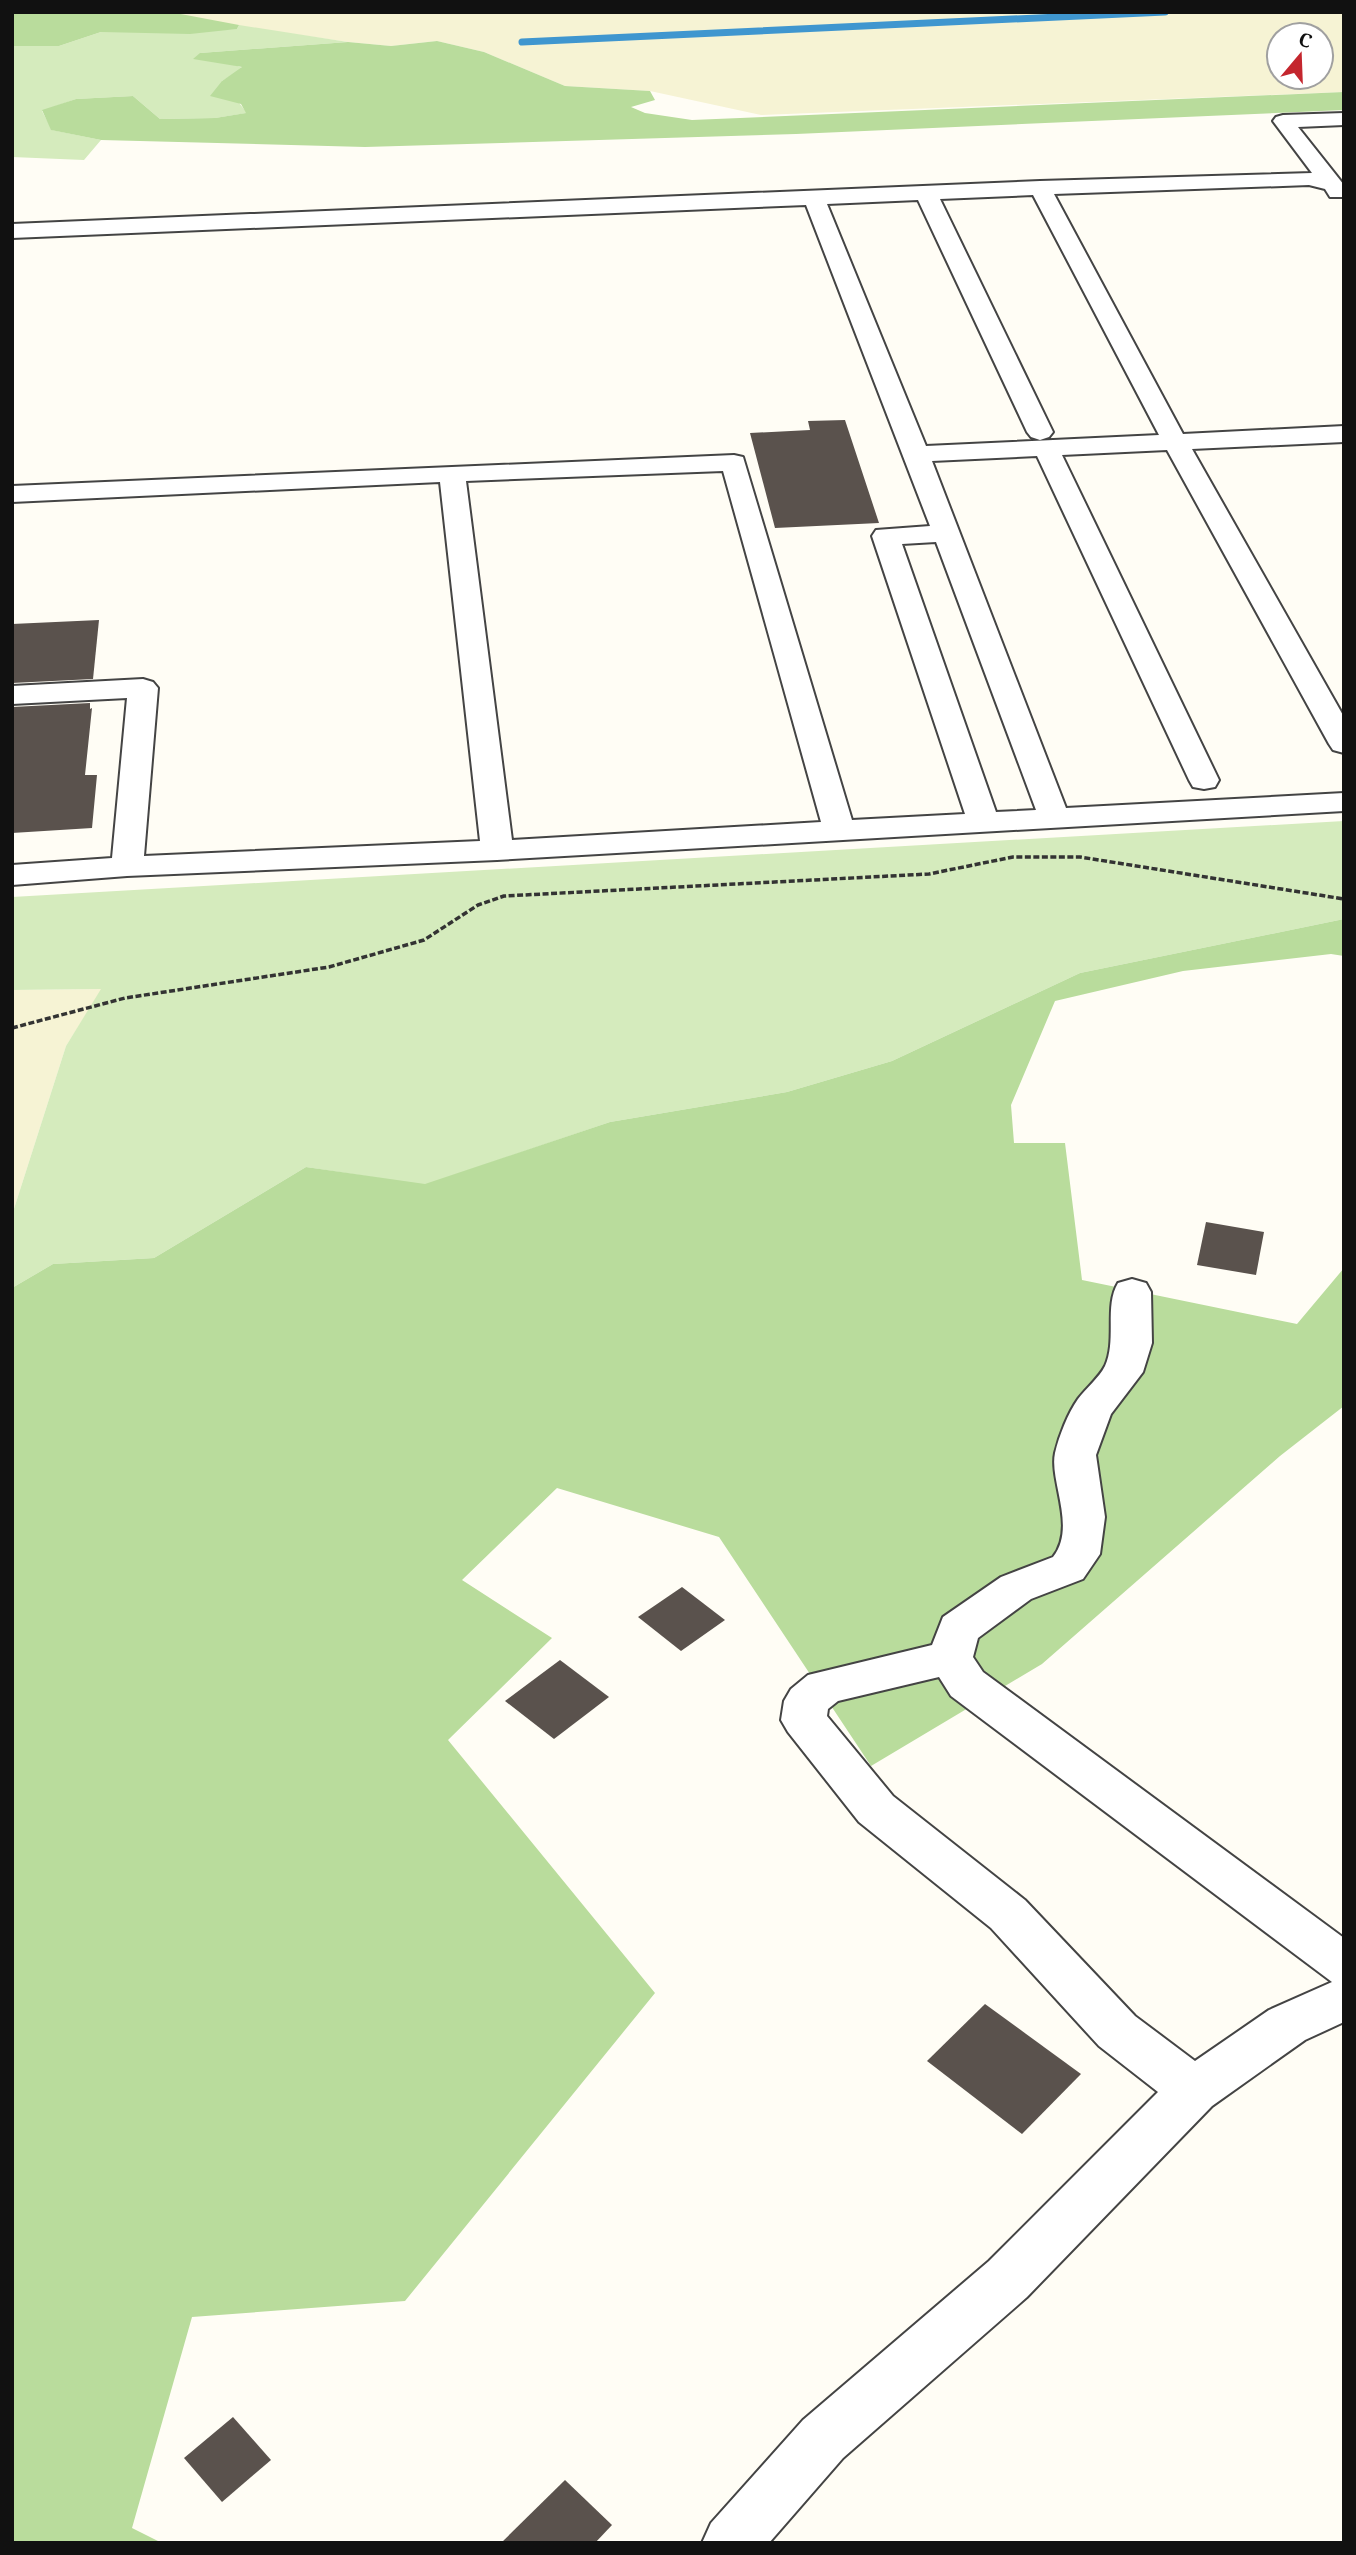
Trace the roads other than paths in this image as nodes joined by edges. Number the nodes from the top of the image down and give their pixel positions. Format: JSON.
{"nodes":[{"id":1,"x":1344,"y":119,"type":"edge"},
{"id":2,"x":1040,"y":188,"type":"junction"},
{"id":3,"x":1338,"y":192,"type":"edge"},
{"id":4,"x":926,"y":193,"type":"junction"},
{"id":5,"x":814,"y":198,"type":"junction"},
{"id":6,"x":12,"y":231,"type":"edge"},
{"id":7,"x":1344,"y":435,"type":"edge"},
{"id":8,"x":1043,"y":440,"type":"junction"},
{"id":9,"x":1175,"y":442,"type":"junction"},
{"id":10,"x":916,"y":454,"type":"junction"},
{"id":11,"x":453,"y":474,"type":"junction"},
{"id":12,"x":12,"y":494,"type":"edge"},
{"id":13,"x":946,"y":534,"type":"junction"},
{"id":14,"x":12,"y":695,"type":"edge"},
{"id":15,"x":1344,"y":744,"type":"edge"},
{"id":16,"x":1204,"y":780,"type":"dead end"},
{"id":17,"x":1344,"y":802,"type":"edge"},
{"id":18,"x":1054,"y":817,"type":"junction"},
{"id":19,"x":983,"y":821,"type":"junction"},
{"id":20,"x":839,"y":829,"type":"junction"},
{"id":21,"x":497,"y":850,"type":"junction"},
{"id":22,"x":127,"y":866,"type":"junction"},
{"id":23,"x":12,"y":875,"type":"edge"},
{"id":24,"x":1132,"y":1292,"type":"dead end"},
{"id":25,"x":950,"y":1658,"type":"junction"},
{"id":26,"x":1344,"y":1966,"type":"edge"},
{"id":27,"x":1344,"y":1999,"type":"edge"},
{"id":28,"x":1194,"y":2090,"type":"junction"},
{"id":29,"x":731,"y":2543,"type":"edge"}],
"edges":[{"from":1,"to":3,"type":"street"},
{"from":2,"to":3,"type":"street"},
{"from":2,"to":4,"type":"street"},
{"from":2,"to":9,"type":"street"},
{"from":4,"to":5,"type":"street"},
{"from":4,"to":8,"type":"street"},
{"from":5,"to":6,"type":"street"},
{"from":5,"to":10,"type":"street"},
{"from":7,"to":9,"type":"street"},
{"from":8,"to":9,"type":"street"},
{"from":8,"to":10,"type":"street"},
{"from":8,"to":16,"type":"street"},
{"from":9,"to":15,"type":"street"},
{"from":10,"to":13,"type":"street"},
{"from":11,"to":12,"type":"street"},
{"from":11,"to":20,"type":"street"},
{"from":11,"to":21,"type":"street"},
{"from":13,"to":18,"type":"street"},
{"from":13,"to":19,"type":"street"},
{"from":14,"to":22,"type":"street"},
{"from":17,"to":18,"type":"street"},
{"from":18,"to":19,"type":"street"},
{"from":19,"to":20,"type":"street"},
{"from":20,"to":21,"type":"street"},
{"from":21,"to":22,"type":"street"},
{"from":22,"to":23,"type":"street"},
{"from":24,"to":25,"type":"street"},
{"from":25,"to":26,"type":"street"},
{"from":25,"to":28,"type":"street"},
{"from":27,"to":28,"type":"street"},
{"from":28,"to":29,"type":"street"}]}
